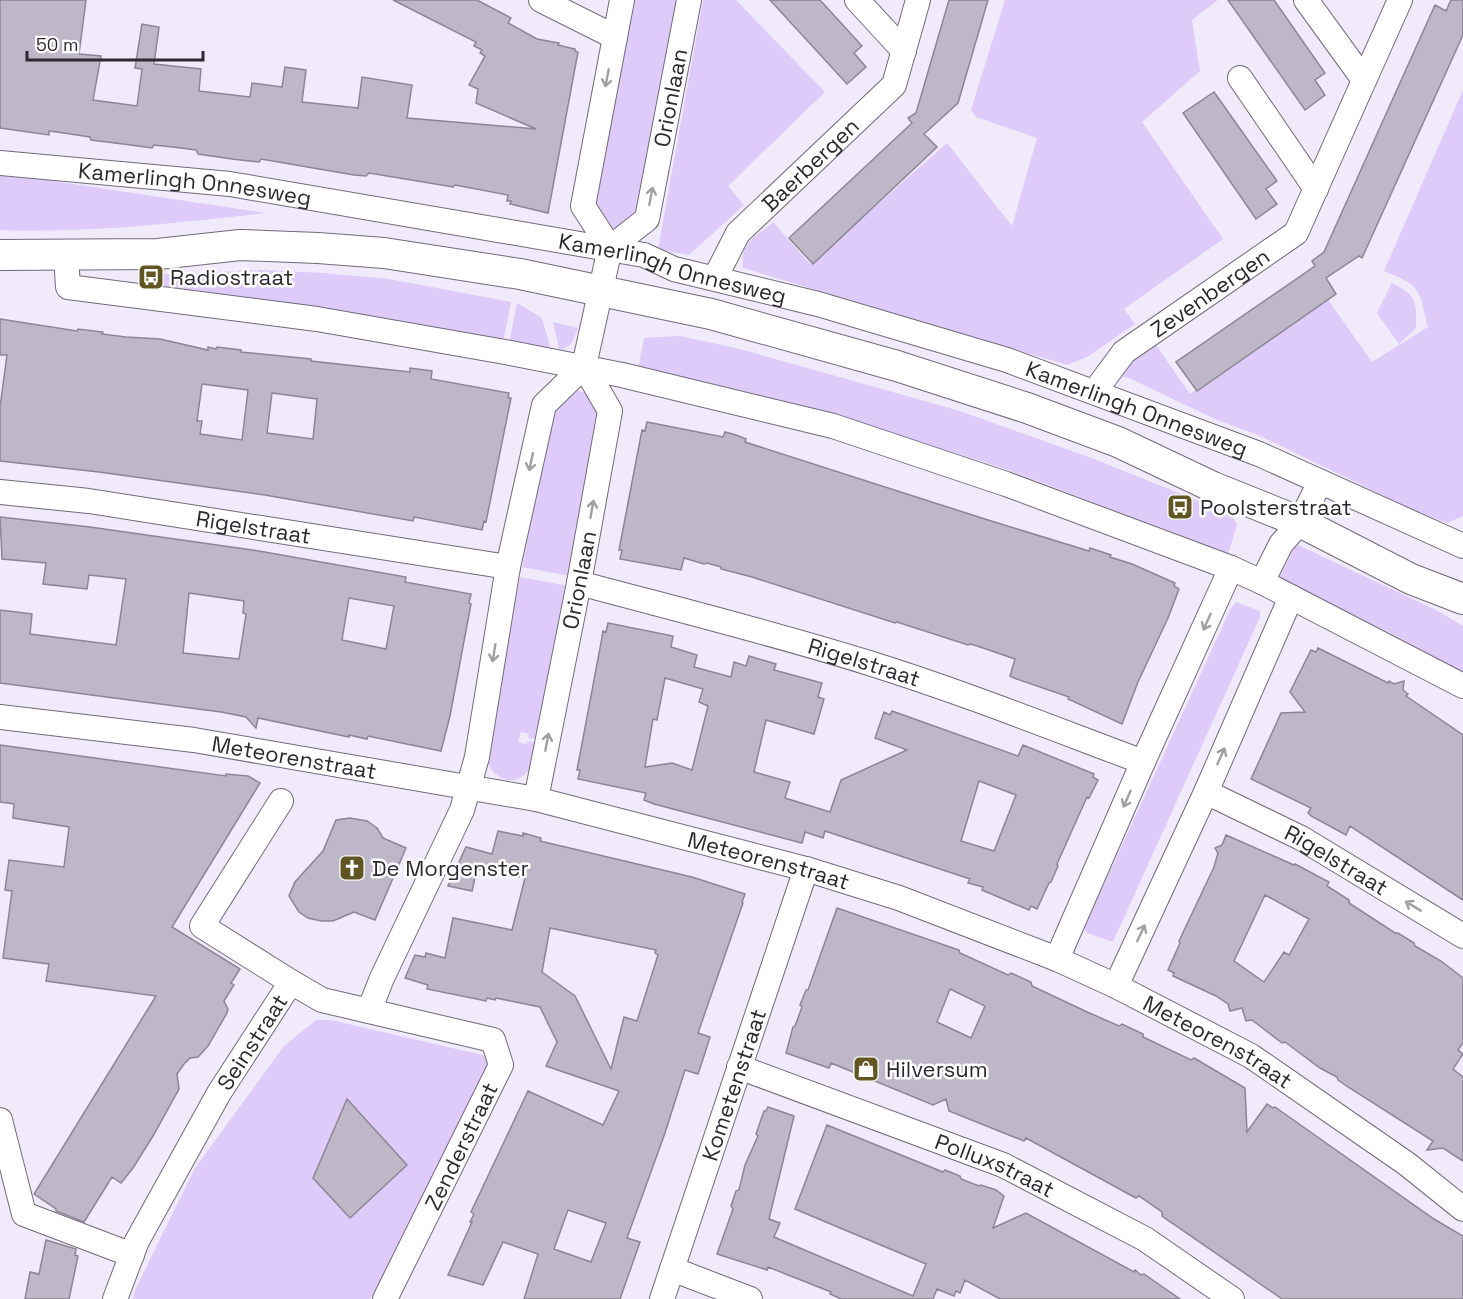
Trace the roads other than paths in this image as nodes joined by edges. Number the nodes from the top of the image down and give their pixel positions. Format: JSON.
{"nodes":[{"id":1,"x":541,"y":0,"type":"edge"},
{"id":2,"x":622,"y":0,"type":"edge"},
{"id":3,"x":689,"y":0,"type":"edge"},
{"id":4,"x":857,"y":0,"type":"edge"},
{"id":5,"x":918,"y":0,"type":"edge"},
{"id":6,"x":1306,"y":0,"type":"edge"},
{"id":7,"x":1400,"y":0,"type":"edge"},
{"id":8,"x":615,"y":37,"type":"junction"},
{"id":9,"x":904,"y":51,"type":"junction"},
{"id":10,"x":1240,"y":78,"type":"dead end"},
{"id":11,"x":1365,"y":81,"type":"junction"},
{"id":12,"x":0,"y":163,"type":"edge"},
{"id":13,"x":1316,"y":189,"type":"junction"},
{"id":14,"x":610,"y":248,"type":"junction"},
{"id":15,"x":0,"y":255,"type":"edge"},
{"id":16,"x":66,"y":255,"type":"junction"},
{"id":17,"x":715,"y":279,"type":"junction"},
{"id":18,"x":600,"y":290,"type":"junction"},
{"id":19,"x":584,"y":366,"type":"junction"},
{"id":20,"x":1095,"y":392,"type":"junction"},
{"id":21,"x":0,"y":492,"type":"edge"},
{"id":22,"x":1310,"y":503,"type":"junction"},
{"id":23,"x":1461,"y":542,"type":"edge"},
{"id":24,"x":508,"y":567,"type":"junction"},
{"id":25,"x":1231,"y":568,"type":"junction"},
{"id":26,"x":1262,"y":582,"type":"junction"},
{"id":27,"x":579,"y":584,"type":"junction"},
{"id":28,"x":1290,"y":597,"type":"junction"},
{"id":29,"x":1461,"y":598,"type":"edge"},
{"id":30,"x":1463,"y":686,"type":"edge"},
{"id":31,"x":0,"y":717,"type":"edge"},
{"id":32,"x":1143,"y":762,"type":"junction"},
{"id":33,"x":468,"y":788,"type":"junction"},
{"id":34,"x":1206,"y":792,"type":"junction"},
{"id":35,"x":536,"y":799,"type":"junction"},
{"id":36,"x":281,"y":801,"type":"dead end"},
{"id":37,"x":806,"y":869,"type":"junction"},
{"id":38,"x":1463,"y":936,"type":"edge"},
{"id":39,"x":1057,"y":959,"type":"junction"},
{"id":40,"x":291,"y":982,"type":"junction"},
{"id":41,"x":1116,"y":986,"type":"junction"},
{"id":42,"x":369,"y":1011,"type":"junction"},
{"id":43,"x":739,"y":1067,"type":"junction"},
{"id":44,"x":0,"y":1120,"type":"edge"},
{"id":45,"x":1463,"y":1209,"type":"edge"},
{"id":46,"x":132,"y":1255,"type":"junction"},
{"id":47,"x":672,"y":1269,"type":"junction"},
{"id":48,"x":115,"y":1299,"type":"edge"},
{"id":49,"x":385,"y":1299,"type":"edge"},
{"id":50,"x":662,"y":1299,"type":"edge"},
{"id":51,"x":750,"y":1299,"type":"edge"},
{"id":52,"x":1232,"y":1299,"type":"edge"}],
"edges":[{"from":1,"to":8,"type":"street"},
{"from":2,"to":8,"type":"street"},
{"from":14,"to":3,"type":"street","name":"Orionlaan","one_way":true},
{"from":4,"to":9,"type":"street"},
{"from":5,"to":9,"type":"street","name":"Baerbergen"},
{"from":6,"to":11,"type":"street"},
{"from":7,"to":11,"type":"street","name":"Zevenbergen"},
{"from":8,"to":14,"type":"street","one_way":true},
{"from":9,"to":17,"type":"street","name":"Baerbergen"},
{"from":10,"to":13,"type":"street"},
{"from":11,"to":13,"type":"street","name":"Zevenbergen"},
{"from":12,"to":14,"type":"street","name":"Kamerlingh Onnesweg"},
{"from":13,"to":20,"type":"street","name":"Zevenbergen"},
{"from":14,"to":17,"type":"street","name":"Kamerlingh Onnesweg"},
{"from":14,"to":18,"type":"street"},
{"from":15,"to":16,"type":"main road","name":"Kamerlingh Onnesweg"},
{"from":16,"to":18,"type":"main road","name":"Kamerlingh Onnesweg"},
{"from":16,"to":19,"type":"street"},
{"from":17,"to":20,"type":"street","name":"Kamerlingh Onnesweg"},
{"from":18,"to":19,"type":"street"},
{"from":18,"to":22,"type":"main road","name":"Kamerlingh Onnesweg"},
{"from":19,"to":24,"type":"street","one_way":true},
{"from":19,"to":25,"type":"street"},
{"from":27,"to":19,"type":"street","name":"Orionlaan","one_way":true},
{"from":20,"to":22,"type":"street","name":"Kamerlingh Onnesweg"},
{"from":21,"to":24,"type":"street","name":"Rigelstraat"},
{"from":22,"to":23,"type":"street","name":"Kamerlingh Onnesweg"},
{"from":22,"to":26,"type":"street"},
{"from":22,"to":29,"type":"main road","name":"Kamerlingh Onnesweg"},
{"from":24,"to":33,"type":"street","one_way":true},
{"from":25,"to":26,"type":"street"},
{"from":25,"to":32,"type":"street","one_way":true},
{"from":26,"to":28,"type":"street"},
{"from":27,"to":32,"type":"street","name":"Rigelstraat"},
{"from":35,"to":27,"type":"street","name":"Orionlaan","one_way":true},
{"from":28,"to":30,"type":"street"},
{"from":34,"to":28,"type":"street","one_way":true},
{"from":31,"to":33,"type":"street","name":"Meteorenstraat"},
{"from":32,"to":39,"type":"street","one_way":true},
{"from":33,"to":35,"type":"street","name":"Meteorenstraat"},
{"from":33,"to":42,"type":"street"},
{"from":38,"to":34,"type":"street","name":"Rigelstraat","one_way":true},
{"from":41,"to":34,"type":"street","one_way":true},
{"from":35,"to":37,"type":"street","name":"Meteorenstraat"},
{"from":36,"to":40,"type":"street"},
{"from":37,"to":39,"type":"street","name":"Meteorenstraat"},
{"from":37,"to":43,"type":"street","name":"Kometenstraat"},
{"from":39,"to":41,"type":"street","name":"Meteorenstraat"},
{"from":40,"to":42,"type":"street","name":"Seinstraat"},
{"from":40,"to":46,"type":"street","name":"Seinstraat"},
{"from":41,"to":45,"type":"street","name":"Meteorenstraat"},
{"from":42,"to":49,"type":"street","name":"Zenderstraat"},
{"from":43,"to":47,"type":"street","name":"Kometenstraat"},
{"from":43,"to":52,"type":"street","name":"Polluxstraat"},
{"from":44,"to":46,"type":"street"},
{"from":46,"to":48,"type":"street","name":"Seinstraat"},
{"from":47,"to":50,"type":"street","name":"Kometenstraat"},
{"from":47,"to":51,"type":"street"}]}
